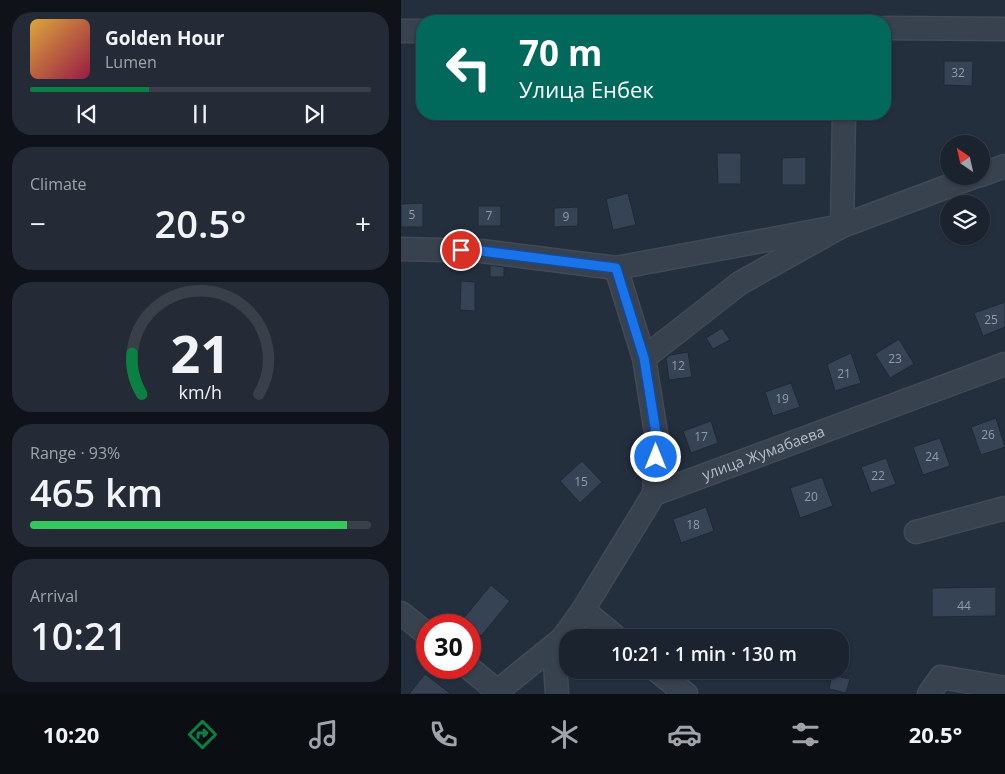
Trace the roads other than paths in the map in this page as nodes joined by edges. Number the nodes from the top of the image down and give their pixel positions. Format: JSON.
{"nodes":[{"id":1,"x":891,"y":28,"type":"edge"},
{"id":2,"x":1005,"y":30,"type":"edge"},
{"id":3,"x":401,"y":31,"type":"edge"},
{"id":4,"x":416,"y":31,"type":"edge"},
{"id":5,"x":844,"y":120,"type":"edge"},
{"id":6,"x":1005,"y":166,"type":"edge"},
{"id":7,"x":990,"y":171,"type":"edge"},
{"id":8,"x":952,"y":185,"type":"edge"},
{"id":9,"x":841,"y":226,"type":"junction"},
{"id":10,"x":401,"y":248,"type":"edge"},
{"id":11,"x":616,"y":268,"type":"junction"},
{"id":12,"x":644,"y":358,"type":"junction"},
{"id":13,"x":1005,"y":365,"type":"edge"},
{"id":14,"x":654,"y":494,"type":"junction"},
{"id":15,"x":1005,"y":508,"type":"edge"},
{"id":16,"x":917,"y":532,"type":"dead end"},
{"id":17,"x":583,"y":610,"type":"junction"},
{"id":18,"x":401,"y":613,"type":"edge"},
{"id":19,"x":416,"y":625,"type":"edge"},
{"id":20,"x":569,"y":629,"type":"edge"},
{"id":21,"x":606,"y":629,"type":"edge"},
{"id":22,"x":559,"y":641,"type":"edge"},
{"id":23,"x":559,"y":649,"type":"edge"},
{"id":24,"x":481,"y":679,"type":"edge"},
{"id":25,"x":667,"y":679,"type":"edge"},
{"id":26,"x":1005,"y":688,"type":"edge"},
{"id":27,"x":497,"y":693,"type":"edge"},
{"id":28,"x":557,"y":694,"type":"edge"},
{"id":29,"x":686,"y":694,"type":"edge"},
{"id":30,"x":929,"y":694,"type":"edge"}],
"edges":[{"from":1,"to":2,"type":"street"},
{"from":3,"to":4,"type":"street"},
{"from":5,"to":9,"type":"street"},
{"from":6,"to":7,"type":"street"},
{"from":8,"to":9,"type":"street"},
{"from":9,"to":11,"type":"street"},
{"from":9,"to":12,"type":"street"},
{"from":10,"to":11,"type":"street"},
{"from":11,"to":12,"type":"street"},
{"from":12,"to":14,"type":"street"},
{"from":13,"to":14,"type":"street","name":"улица Жумабаева"},
{"from":14,"to":17,"type":"street"},
{"from":15,"to":16,"type":"street"},
{"from":17,"to":20,"type":"street"},
{"from":17,"to":21,"type":"street"},
{"from":18,"to":19,"type":"street"},
{"from":22,"to":27,"type":"street"},
{"from":23,"to":28,"type":"street"},
{"from":24,"to":27,"type":"street"},
{"from":25,"to":29,"type":"street"},
{"from":26,"to":30,"type":"street"}]}
